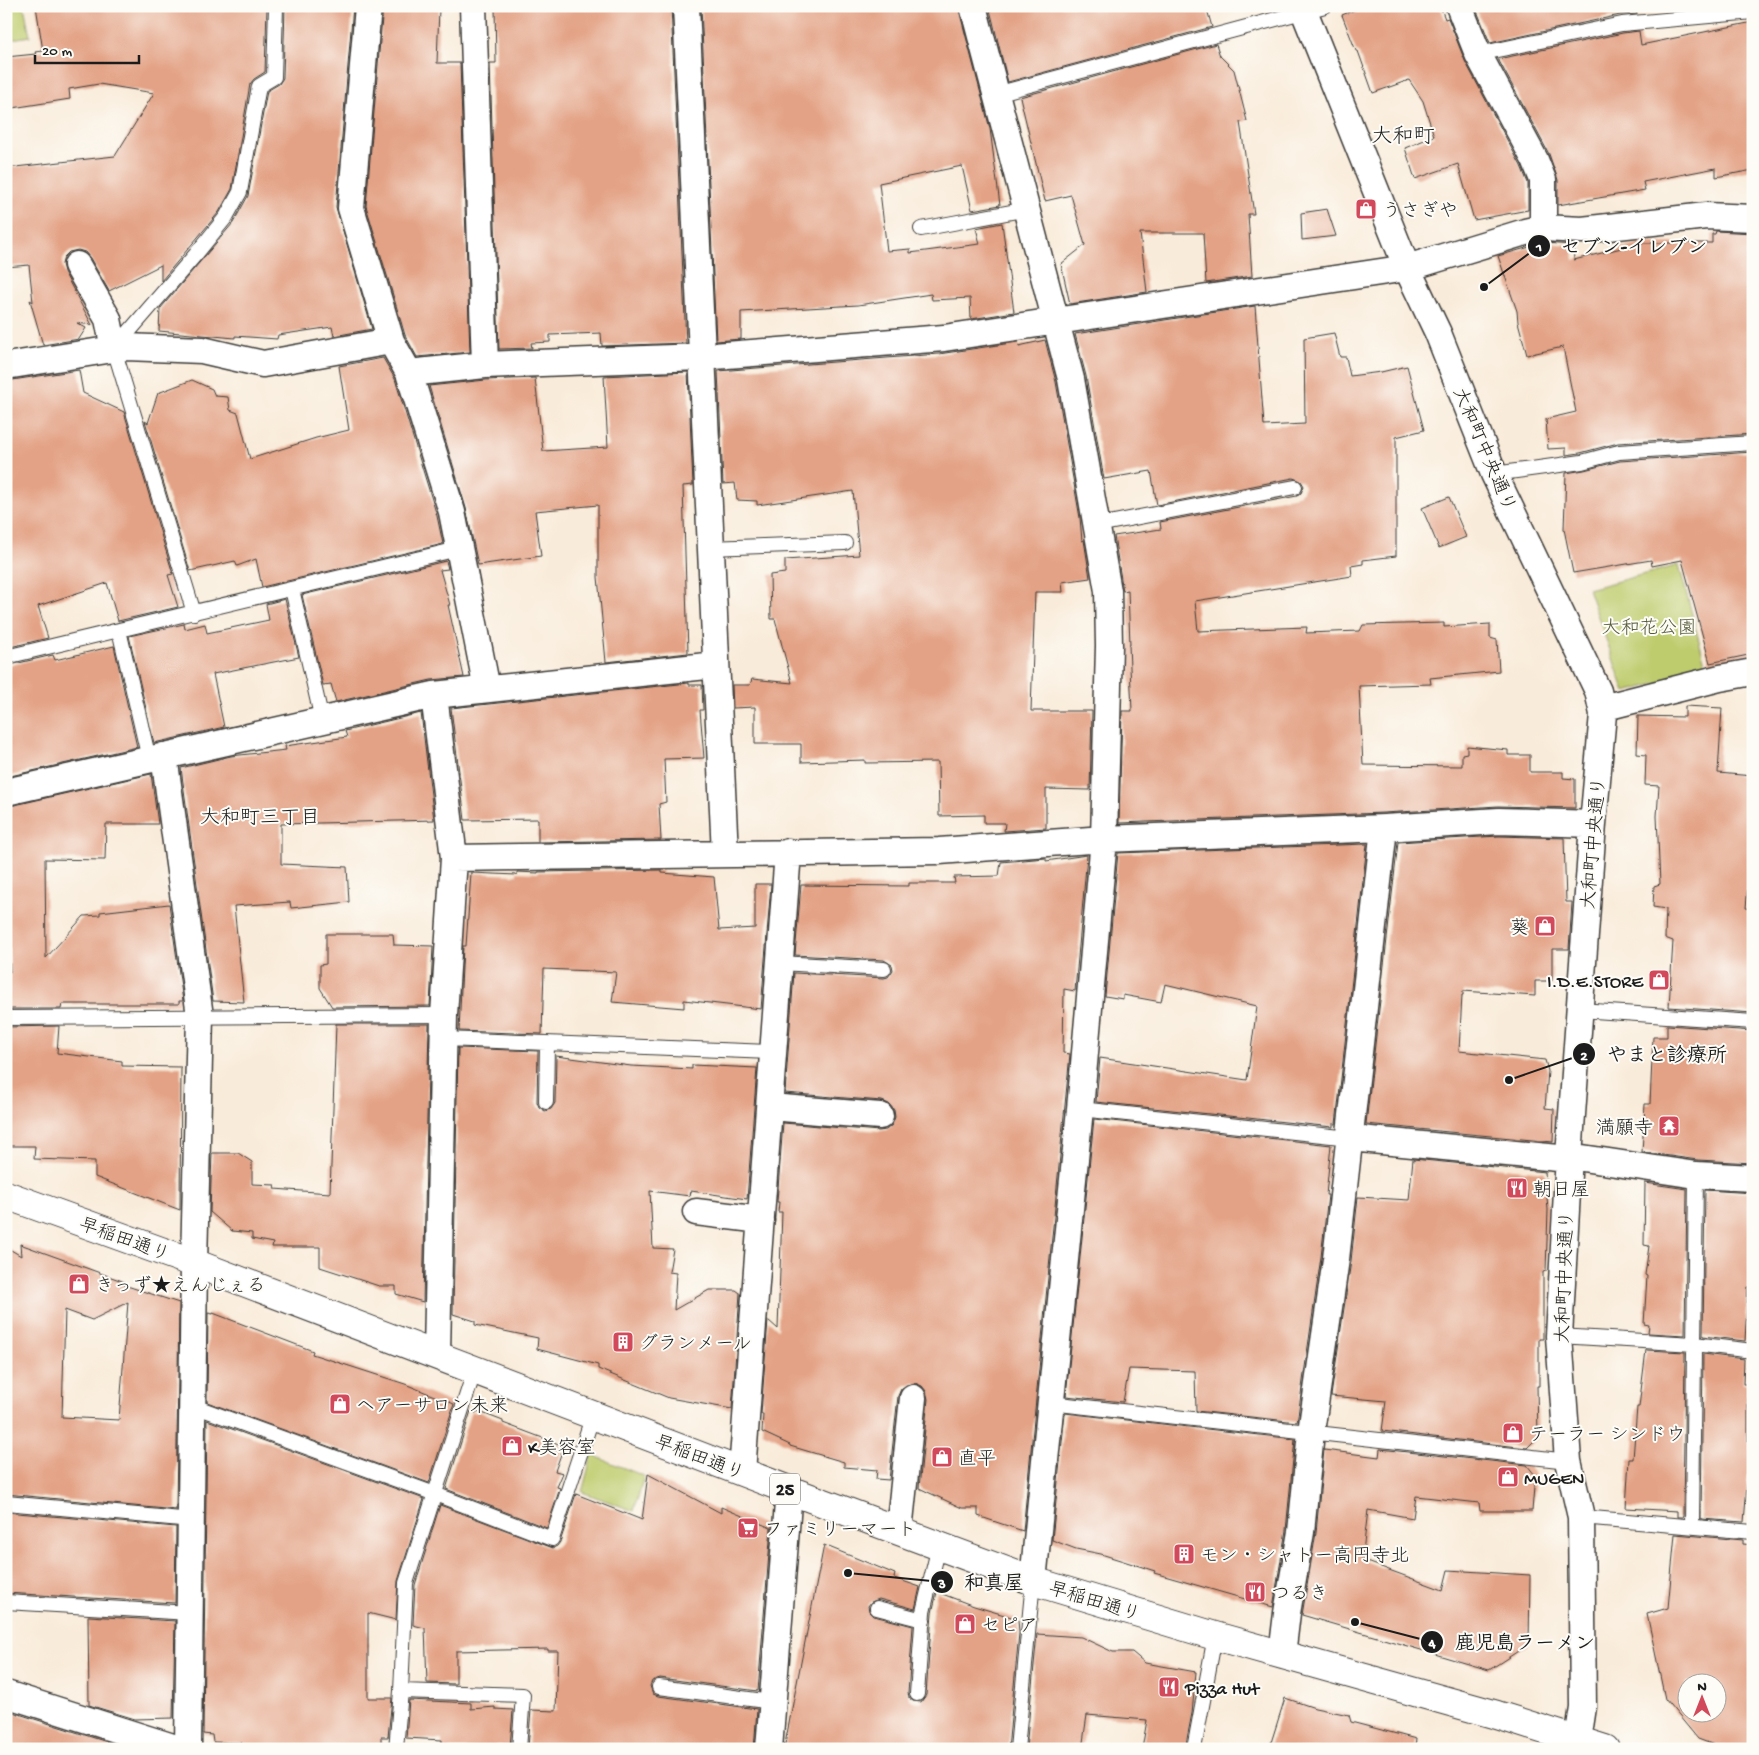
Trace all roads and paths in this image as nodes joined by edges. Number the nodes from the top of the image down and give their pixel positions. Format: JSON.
{"nodes":[{"id":1,"x":276,"y":6,"type":"edge"},
{"id":2,"x":368,"y":6,"type":"edge"},
{"id":3,"x":473,"y":6,"type":"edge"},
{"id":4,"x":686,"y":6,"type":"edge"},
{"id":5,"x":973,"y":6,"type":"edge"},
{"id":6,"x":1459,"y":6,"type":"edge"},
{"id":7,"x":1311,"y":8,"type":"edge"},
{"id":8,"x":1753,"y":12,"type":"edge"},
{"id":9,"x":1478,"y":54,"type":"junction"},
{"id":10,"x":996,"y":94,"type":"junction"},
{"id":11,"x":1026,"y":209,"type":"junction"},
{"id":12,"x":1753,"y":218,"type":"edge"},
{"id":13,"x":1543,"y":228,"type":"junction"},
{"id":14,"x":921,"y":229,"type":"dead end"},
{"id":15,"x":77,"y":265,"type":"dead end"},
{"id":16,"x":1407,"y":268,"type":"junction"},
{"id":17,"x":1055,"y":320,"type":"junction"},
{"id":18,"x":390,"y":341,"type":"junction"},
{"id":19,"x":114,"y":349,"type":"junction"},
{"id":20,"x":701,"y":357,"type":"junction"},
{"id":21,"x":485,"y":365,"type":"junction"},
{"id":22,"x":6,"y":366,"type":"edge"},
{"id":23,"x":409,"y":373,"type":"junction"},
{"id":24,"x":1753,"y":443,"type":"edge"},
{"id":25,"x":1494,"y":474,"type":"junction"},
{"id":26,"x":1295,"y":488,"type":"dead end"},
{"id":27,"x":1098,"y":525,"type":"junction"},
{"id":28,"x":845,"y":543,"type":"dead end"},
{"id":29,"x":710,"y":548,"type":"junction"},
{"id":30,"x":458,"y":549,"type":"junction"},
{"id":31,"x":292,"y":589,"type":"junction"},
{"id":32,"x":194,"y":613,"type":"junction"},
{"id":33,"x":119,"y":630,"type":"junction"},
{"id":34,"x":6,"y":657,"type":"edge"},
{"id":35,"x":716,"y":665,"type":"junction"},
{"id":36,"x":1753,"y":672,"type":"edge"},
{"id":37,"x":487,"y":690,"type":"junction"},
{"id":38,"x":434,"y":695,"type":"junction"},
{"id":39,"x":1602,"y":708,"type":"junction"},
{"id":40,"x":322,"y":720,"type":"junction"},
{"id":41,"x":157,"y":758,"type":"junction"},
{"id":42,"x":6,"y":792,"type":"edge"},
{"id":43,"x":1593,"y":824,"type":"junction"},
{"id":44,"x":1384,"y":828,"type":"junction"},
{"id":45,"x":1104,"y":839,"type":"junction"},
{"id":46,"x":788,"y":852,"type":"junction"},
{"id":47,"x":725,"y":854,"type":"junction"},
{"id":48,"x":454,"y":858,"type":"junction"},
{"id":49,"x":780,"y":963,"type":"junction"},
{"id":50,"x":884,"y":969,"type":"dead end"},
{"id":51,"x":1580,"y":1010,"type":"junction"},
{"id":52,"x":200,"y":1016,"type":"junction"},
{"id":53,"x":6,"y":1018,"type":"edge"},
{"id":54,"x":1753,"y":1022,"type":"edge"},
{"id":55,"x":444,"y":1027,"type":"junction"},
{"id":56,"x":547,"y":1045,"type":"junction"},
{"id":57,"x":773,"y":1052,"type":"junction"},
{"id":58,"x":546,"y":1102,"type":"dead end"},
{"id":59,"x":770,"y":1107,"type":"junction"},
{"id":60,"x":1080,"y":1110,"type":"junction"},
{"id":61,"x":880,"y":1116,"type":"dead end"},
{"id":62,"x":1350,"y":1138,"type":"junction"},
{"id":63,"x":1569,"y":1158,"type":"junction"},
{"id":64,"x":1696,"y":1175,"type":"junction"},
{"id":65,"x":1753,"y":1178,"type":"edge"},
{"id":66,"x":6,"y":1195,"type":"edge"},
{"id":67,"x":696,"y":1212,"type":"dead end"},
{"id":68,"x":761,"y":1220,"type":"junction"},
{"id":69,"x":194,"y":1263,"type":"junction"},
{"id":70,"x":1559,"y":1336,"type":"junction"},
{"id":71,"x":1694,"y":1344,"type":"junction"},
{"id":72,"x":1753,"y":1351,"type":"edge"},
{"id":73,"x":437,"y":1354,"type":"junction"},
{"id":74,"x":475,"y":1369,"type":"junction"},
{"id":75,"x":913,"y":1398,"type":"dead end"},
{"id":76,"x":1050,"y":1403,"type":"junction"},
{"id":77,"x":194,"y":1406,"type":"junction"},
{"id":78,"x":593,"y":1415,"type":"junction"},
{"id":79,"x":1311,"y":1432,"type":"junction"},
{"id":80,"x":1568,"y":1461,"type":"junction"},
{"id":81,"x":742,"y":1472,"type":"junction"},
{"id":82,"x":789,"y":1490,"type":"junction"},
{"id":83,"x":434,"y":1494,"type":"junction"},
{"id":84,"x":6,"y":1503,"type":"edge"},
{"id":85,"x":1581,"y":1518,"type":"junction"},
{"id":86,"x":192,"y":1520,"type":"junction"},
{"id":87,"x":1692,"y":1526,"type":"junction"},
{"id":88,"x":899,"y":1531,"type":"junction"},
{"id":89,"x":1753,"y":1532,"type":"edge"},
{"id":90,"x":938,"y":1546,"type":"junction"},
{"id":91,"x":1033,"y":1581,"type":"junction"},
{"id":92,"x":6,"y":1602,"type":"edge"},
{"id":93,"x":877,"y":1608,"type":"dead end"},
{"id":94,"x":190,"y":1613,"type":"junction"},
{"id":95,"x":923,"y":1620,"type":"junction"},
{"id":96,"x":1215,"y":1636,"type":"junction"},
{"id":97,"x":1282,"y":1655,"type":"junction"},
{"id":98,"x":659,"y":1687,"type":"dead end"},
{"id":99,"x":401,"y":1691,"type":"junction"},
{"id":100,"x":6,"y":1694,"type":"edge"},
{"id":101,"x":917,"y":1694,"type":"dead end"},
{"id":102,"x":772,"y":1702,"type":"junction"},
{"id":103,"x":1578,"y":1740,"type":"junction"},
{"id":104,"x":180,"y":1749,"type":"edge"},
{"id":105,"x":188,"y":1749,"type":"edge"},
{"id":106,"x":396,"y":1749,"type":"edge"},
{"id":107,"x":518,"y":1749,"type":"edge"},
{"id":108,"x":769,"y":1749,"type":"edge"},
{"id":109,"x":1018,"y":1749,"type":"edge"},
{"id":110,"x":1194,"y":1749,"type":"edge"},
{"id":111,"x":1605,"y":1749,"type":"edge"}],
"edges":[{"from":1,"to":19,"type":"lane"},
{"from":2,"to":18,"type":"street"},
{"from":3,"to":21,"type":"street"},
{"from":4,"to":20,"type":"street"},
{"from":5,"to":10,"type":"street"},
{"from":6,"to":9,"type":"street"},
{"from":7,"to":10,"type":"lane"},
{"from":7,"to":16,"type":"street","name":"大和町中央通り"},
{"from":8,"to":9,"type":"lane"},
{"from":9,"to":13,"type":"street"},
{"from":10,"to":11,"type":"street"},
{"from":11,"to":14,"type":"lane"},
{"from":11,"to":17,"type":"street"},
{"from":12,"to":13,"type":"street"},
{"from":13,"to":16,"type":"street"},
{"from":15,"to":19,"type":"street"},
{"from":16,"to":17,"type":"street"},
{"from":16,"to":25,"type":"street","name":"大和町中央通り"},
{"from":17,"to":20,"type":"street"},
{"from":17,"to":27,"type":"street"},
{"from":18,"to":19,"type":"street"},
{"from":18,"to":23,"type":"street"},
{"from":19,"to":22,"type":"street"},
{"from":19,"to":32,"type":"lane"},
{"from":20,"to":21,"type":"street"},
{"from":20,"to":29,"type":"street"},
{"from":21,"to":23,"type":"street"},
{"from":23,"to":30,"type":"street"},
{"from":24,"to":25,"type":"lane"},
{"from":25,"to":39,"type":"street","name":"大和町中央通り"},
{"from":26,"to":27,"type":"lane"},
{"from":27,"to":45,"type":"street"},
{"from":28,"to":29,"type":"lane"},
{"from":29,"to":35,"type":"street"},
{"from":30,"to":31,"type":"lane"},
{"from":30,"to":37,"type":"street"},
{"from":31,"to":32,"type":"lane"},
{"from":31,"to":40,"type":"lane"},
{"from":32,"to":33,"type":"lane"},
{"from":33,"to":34,"type":"lane"},
{"from":33,"to":41,"type":"lane"},
{"from":35,"to":37,"type":"street"},
{"from":35,"to":47,"type":"street"},
{"from":36,"to":39,"type":"street"},
{"from":37,"to":38,"type":"street"},
{"from":38,"to":40,"type":"street"},
{"from":38,"to":48,"type":"street"},
{"from":39,"to":43,"type":"street","name":"大和町中央通り"},
{"from":40,"to":41,"type":"street"},
{"from":41,"to":42,"type":"street"},
{"from":41,"to":52,"type":"street"},
{"from":43,"to":44,"type":"street"},
{"from":43,"to":51,"type":"street","name":"大和町中央通り"},
{"from":44,"to":45,"type":"street"},
{"from":44,"to":62,"type":"street"},
{"from":45,"to":46,"type":"street"},
{"from":45,"to":60,"type":"street"},
{"from":46,"to":47,"type":"street"},
{"from":46,"to":49,"type":"street"},
{"from":47,"to":48,"type":"street"},
{"from":48,"to":55,"type":"street"},
{"from":49,"to":50,"type":"lane"},
{"from":49,"to":57,"type":"street"},
{"from":51,"to":54,"type":"lane"},
{"from":51,"to":63,"type":"street","name":"大和町中央通り"},
{"from":52,"to":53,"type":"lane"},
{"from":52,"to":55,"type":"lane"},
{"from":52,"to":69,"type":"street"},
{"from":55,"to":56,"type":"lane"},
{"from":55,"to":73,"type":"street"},
{"from":56,"to":57,"type":"lane"},
{"from":56,"to":58,"type":"lane"},
{"from":57,"to":59,"type":"street"},
{"from":59,"to":61,"type":"street"},
{"from":59,"to":68,"type":"street"},
{"from":60,"to":62,"type":"lane"},
{"from":60,"to":76,"type":"street"},
{"from":62,"to":63,"type":"street"},
{"from":62,"to":79,"type":"street"},
{"from":63,"to":64,"type":"street"},
{"from":63,"to":70,"type":"street","name":"大和町中央通り"},
{"from":64,"to":65,"type":"street"},
{"from":64,"to":71,"type":"lane"},
{"from":66,"to":69,"type":"main road","name":"早稲田通り","number":"25"},
{"from":67,"to":68,"type":"street"},
{"from":68,"to":81,"type":"street"},
{"from":69,"to":73,"type":"main road","name":"早稲田通り","number":"25"},
{"from":69,"to":77,"type":"street"},
{"from":70,"to":71,"type":"lane"},
{"from":70,"to":80,"type":"street","name":"大和町中央通り"},
{"from":71,"to":72,"type":"lane"},
{"from":71,"to":87,"type":"lane"},
{"from":73,"to":74,"type":"main road","name":"早稲田通り","number":"25"},
{"from":74,"to":78,"type":"main road","name":"早稲田通り","number":"25"},
{"from":74,"to":83,"type":"lane"},
{"from":75,"to":88,"type":"street"},
{"from":76,"to":79,"type":"lane"},
{"from":76,"to":91,"type":"street"},
{"from":77,"to":83,"type":"lane"},
{"from":77,"to":86,"type":"street"},
{"from":78,"to":81,"type":"main road","name":"早稲田通り","number":"25"},
{"from":78,"to":83,"type":"lane"},
{"from":79,"to":80,"type":"lane"},
{"from":79,"to":97,"type":"street"},
{"from":80,"to":85,"type":"street","name":"大和町中央通り"},
{"from":81,"to":82,"type":"main road","name":"早稲田通り","number":"25"},
{"from":82,"to":88,"type":"main road","name":"早稲田通り","number":"25"},
{"from":82,"to":102,"type":"street"},
{"from":83,"to":99,"type":"lane"},
{"from":84,"to":86,"type":"lane"},
{"from":85,"to":87,"type":"lane"},
{"from":85,"to":103,"type":"street","name":"大和町中央通り"},
{"from":86,"to":94,"type":"street"},
{"from":87,"to":89,"type":"lane"},
{"from":88,"to":90,"type":"main road","name":"早稲田通り","number":"25"},
{"from":90,"to":91,"type":"main road","name":"早稲田通り","number":"25"},
{"from":90,"to":95,"type":"lane"},
{"from":91,"to":96,"type":"main road","name":"早稲田通り","number":"25"},
{"from":91,"to":109,"type":"lane"},
{"from":92,"to":94,"type":"lane"},
{"from":93,"to":95,"type":"lane"},
{"from":94,"to":105,"type":"street"},
{"from":95,"to":101,"type":"lane"},
{"from":96,"to":97,"type":"main road","name":"早稲田通り","number":"25"},
{"from":96,"to":110,"type":"lane"},
{"from":97,"to":103,"type":"main road","name":"早稲田通り","number":"25"},
{"from":98,"to":102,"type":"lane"},
{"from":99,"to":106,"type":"lane"},
{"from":99,"to":107,"type":"lane"},
{"from":100,"to":104,"type":"street"},
{"from":102,"to":108,"type":"street"},
{"from":103,"to":111,"type":"main road","name":"早稲田通り","number":"25"}]}
